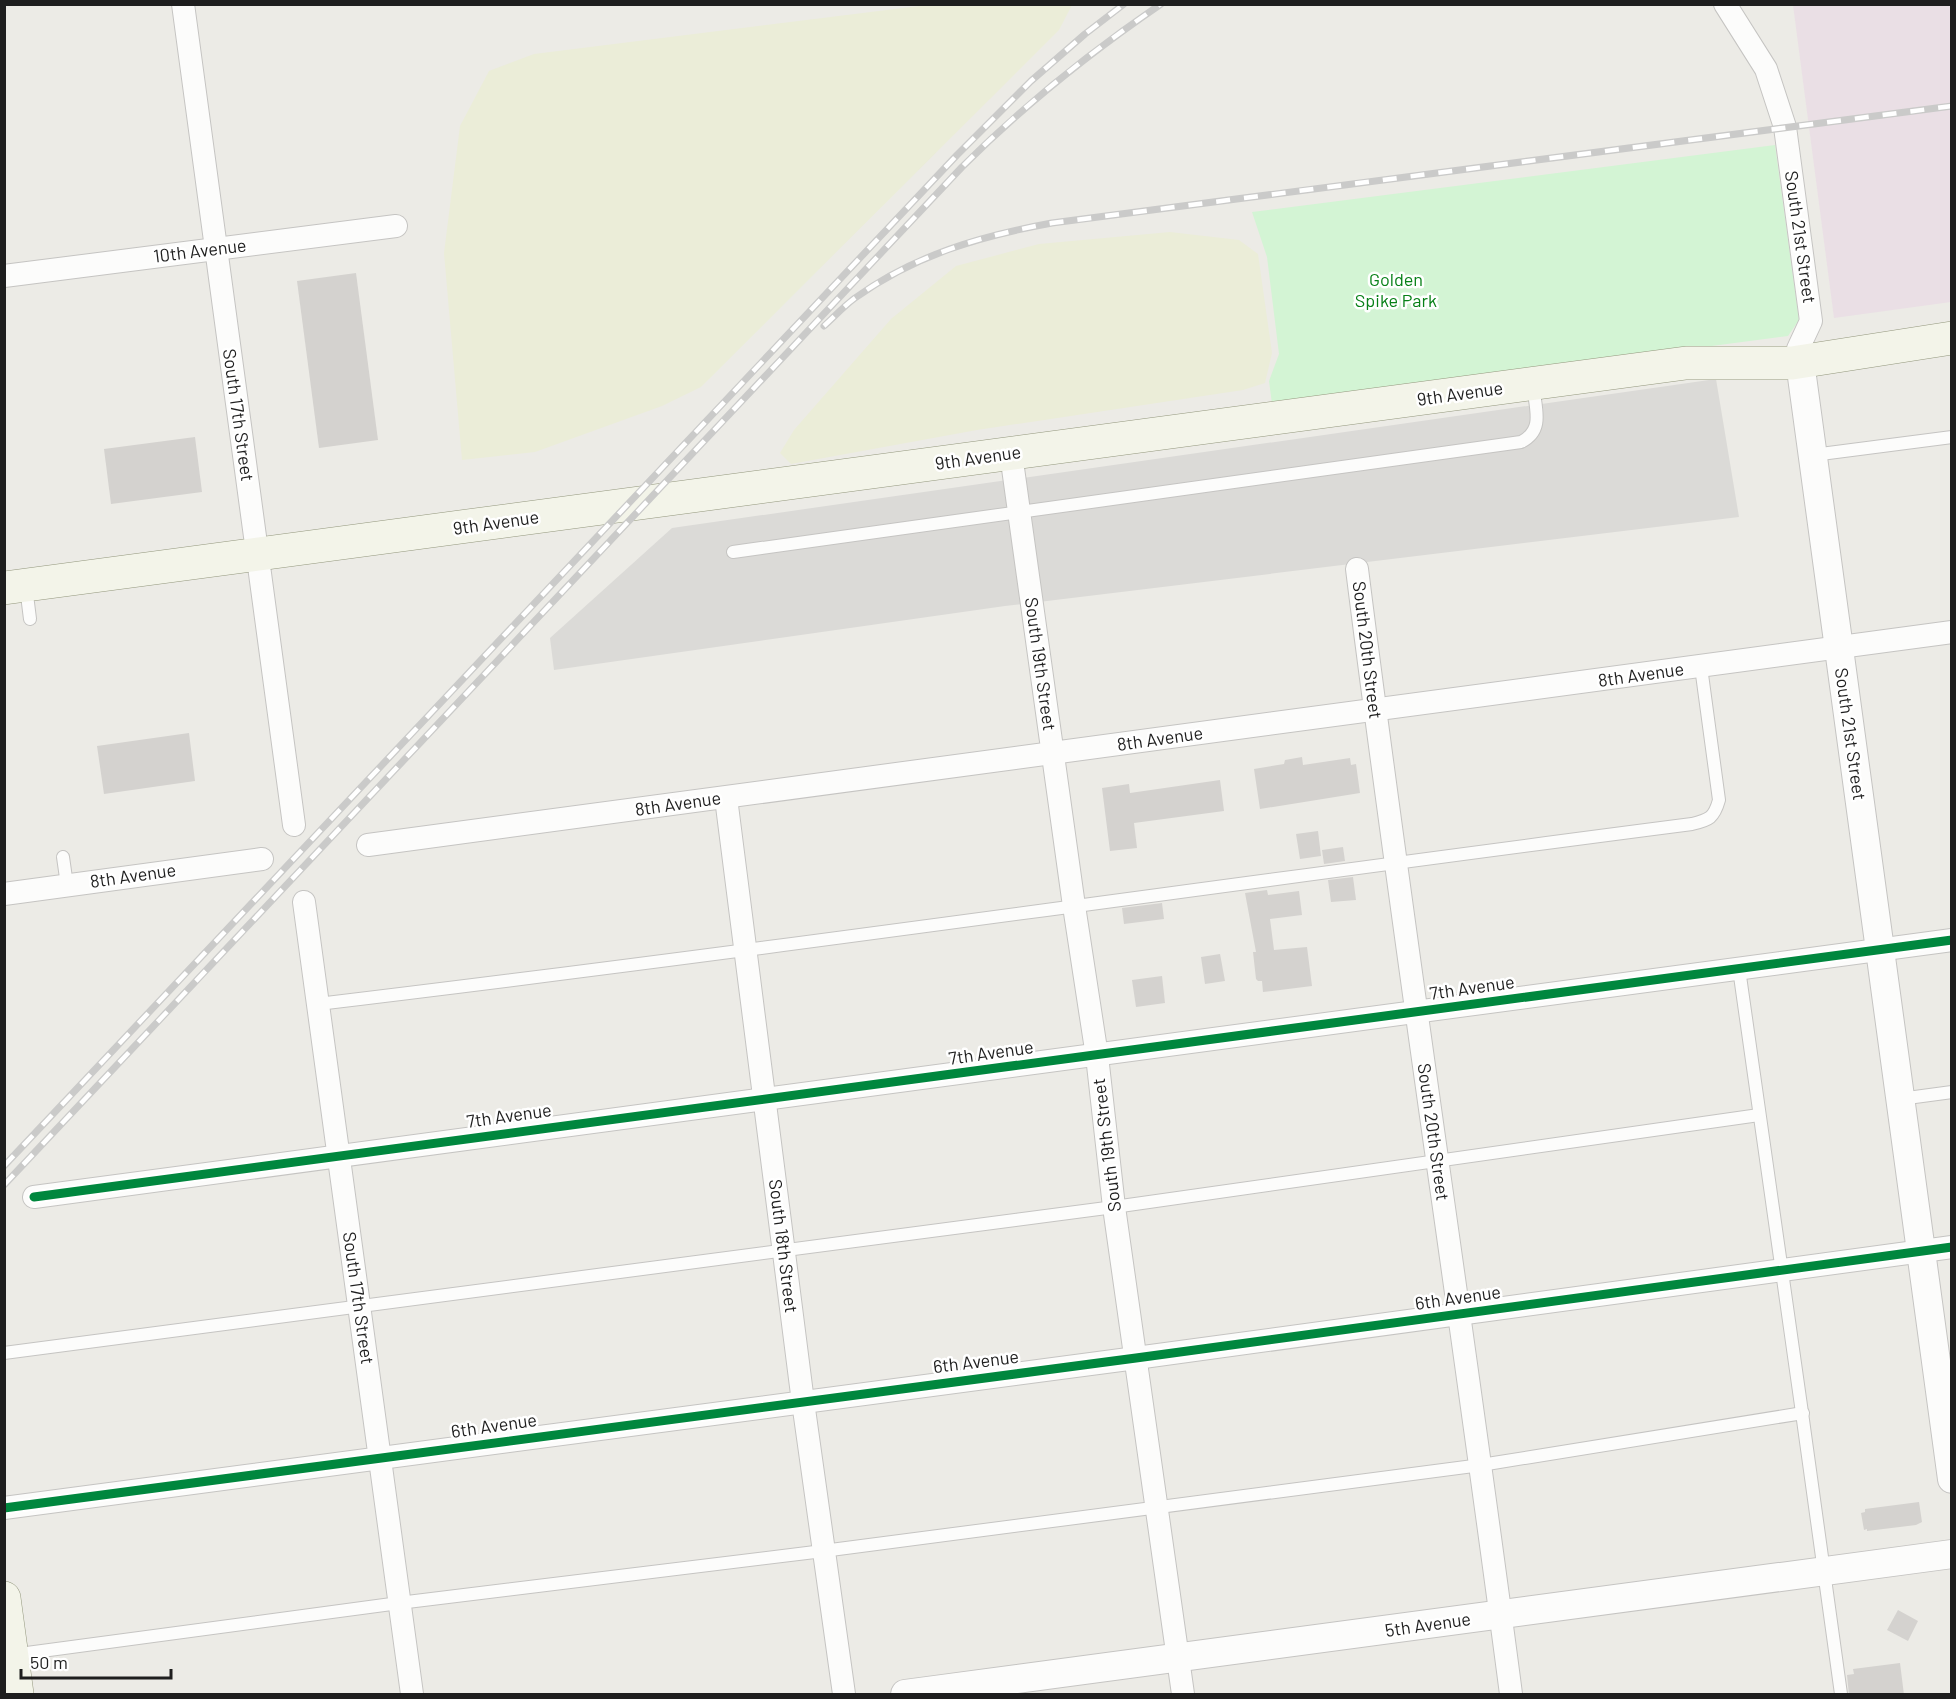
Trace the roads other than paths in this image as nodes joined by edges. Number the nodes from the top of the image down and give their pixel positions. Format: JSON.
{"nodes":[{"id":1,"x":183,"y":4,"type":"edge"},
{"id":2,"x":1725,"y":4,"type":"edge"},
{"id":3,"x":396,"y":226,"type":"dead end"},
{"id":4,"x":216,"y":249,"type":"junction"},
{"id":5,"x":4,"y":276,"type":"edge"},
{"id":6,"x":1952,"y":338,"type":"edge"},
{"id":7,"x":1800,"y":362,"type":"junction"},
{"id":8,"x":1533,"y":384,"type":"junction"},
{"id":9,"x":1952,"y":436,"type":"edge"},
{"id":10,"x":1011,"y":454,"type":"junction"},
{"id":11,"x":1813,"y":456,"type":"junction"},
{"id":12,"x":1019,"y":513,"type":"junction"},
{"id":13,"x":733,"y":552,"type":"dead end"},
{"id":14,"x":257,"y":555,"type":"junction"},
{"id":15,"x":1357,"y":569,"type":"dead end"},
{"id":16,"x":15,"y":587,"type":"edge"},
{"id":17,"x":30,"y":619,"type":"dead end"},
{"id":18,"x":1952,"y":632,"type":"edge"},
{"id":19,"x":1839,"y":649,"type":"junction"},
{"id":20,"x":1701,"y":667,"type":"junction"},
{"id":21,"x":1375,"y":710,"type":"junction"},
{"id":22,"x":1053,"y":753,"type":"junction"},
{"id":23,"x":726,"y":798,"type":"junction"},
{"id":24,"x":294,"y":825,"type":"dead end"},
{"id":25,"x":368,"y":845,"type":"dead end"},
{"id":26,"x":63,"y":857,"type":"dead end"},
{"id":27,"x":262,"y":859,"type":"dead end"},
{"id":28,"x":1395,"y":862,"type":"junction"},
{"id":29,"x":67,"y":885,"type":"junction"},
{"id":30,"x":4,"y":894,"type":"edge"},
{"id":31,"x":304,"y":902,"type":"dead end"},
{"id":32,"x":1074,"y":906,"type":"junction"},
{"id":33,"x":1952,"y":940,"type":"edge"},
{"id":34,"x":745,"y":950,"type":"junction"},
{"id":35,"x":1880,"y":950,"type":"junction"},
{"id":36,"x":1739,"y":969,"type":"junction"},
{"id":37,"x":318,"y":1004,"type":"junction"},
{"id":38,"x":1416,"y":1013,"type":"junction"},
{"id":39,"x":1097,"y":1056,"type":"junction"},
{"id":40,"x":1952,"y":1092,"type":"edge"},
{"id":41,"x":764,"y":1100,"type":"junction"},
{"id":42,"x":1900,"y":1100,"type":"junction"},
{"id":43,"x":1759,"y":1115,"type":"junction"},
{"id":44,"x":339,"y":1156,"type":"junction"},
{"id":45,"x":1437,"y":1162,"type":"junction"},
{"id":46,"x":34,"y":1197,"type":"dead end"},
{"id":47,"x":1114,"y":1207,"type":"junction"},
{"id":48,"x":1952,"y":1247,"type":"edge"},
{"id":49,"x":784,"y":1250,"type":"junction"},
{"id":50,"x":1921,"y":1251,"type":"junction"},
{"id":51,"x":1780,"y":1270,"type":"junction"},
{"id":52,"x":359,"y":1306,"type":"junction"},
{"id":53,"x":1460,"y":1314,"type":"junction"},
{"id":54,"x":4,"y":1353,"type":"edge"},
{"id":55,"x":1136,"y":1358,"type":"junction"},
{"id":56,"x":803,"y":1402,"type":"junction"},
{"id":57,"x":1946,"y":1402,"type":"edge"},
{"id":58,"x":1803,"y":1413,"type":"junction"},
{"id":59,"x":380,"y":1458,"type":"junction"},
{"id":60,"x":1481,"y":1465,"type":"junction"},
{"id":61,"x":1952,"y":1479,"type":"edge"},
{"id":62,"x":1156,"y":1507,"type":"junction"},
{"id":63,"x":4,"y":1508,"type":"edge"},
{"id":64,"x":823,"y":1551,"type":"junction"},
{"id":65,"x":1952,"y":1554,"type":"edge"},
{"id":66,"x":1825,"y":1571,"type":"junction"},
{"id":67,"x":4,"y":1598,"type":"edge"},
{"id":68,"x":399,"y":1604,"type":"junction"},
{"id":69,"x":1500,"y":1615,"type":"junction"},
{"id":70,"x":12,"y":1655,"type":"junction"},
{"id":71,"x":1178,"y":1658,"type":"junction"},
{"id":72,"x":17,"y":1695,"type":"edge"},
{"id":73,"x":412,"y":1695,"type":"edge"},
{"id":74,"x":844,"y":1695,"type":"edge"},
{"id":75,"x":904,"y":1695,"type":"edge"},
{"id":76,"x":1183,"y":1695,"type":"edge"},
{"id":77,"x":1511,"y":1695,"type":"edge"},
{"id":78,"x":1841,"y":1695,"type":"edge"}],
"edges":[{"from":1,"to":4,"type":"street","name":"South 17th Street"},
{"from":2,"to":7,"type":"street","name":"South 21st Street"},
{"from":3,"to":4,"type":"street","name":"10th Avenue"},
{"from":4,"to":5,"type":"street","name":"10th Avenue"},
{"from":4,"to":14,"type":"street","name":"South 17th Street"},
{"from":6,"to":7,"type":"main road","name":"9th Avenue"},
{"from":7,"to":8,"type":"main road","name":"9th Avenue"},
{"from":7,"to":11,"type":"street","name":"South 21st Street"},
{"from":8,"to":10,"type":"main road","name":"9th Avenue"},
{"from":8,"to":12,"type":"lane"},
{"from":9,"to":11,"type":"lane"},
{"from":10,"to":12,"type":"street","name":"South 19th Street"},
{"from":10,"to":14,"type":"main road","name":"9th Avenue"},
{"from":11,"to":19,"type":"street","name":"South 21st Street"},
{"from":12,"to":13,"type":"lane"},
{"from":12,"to":22,"type":"street","name":"South 19th Street"},
{"from":14,"to":16,"type":"main road","name":"9th Avenue"},
{"from":14,"to":24,"type":"street","name":"South 17th Street"},
{"from":15,"to":21,"type":"street","name":"South 20th Street"},
{"from":16,"to":17,"type":"lane"},
{"from":18,"to":19,"type":"street","name":"8th Avenue"},
{"from":19,"to":20,"type":"street","name":"8th Avenue"},
{"from":19,"to":35,"type":"street","name":"South 21st Street"},
{"from":20,"to":21,"type":"street","name":"8th Avenue"},
{"from":20,"to":28,"type":"lane"},
{"from":21,"to":22,"type":"street","name":"8th Avenue"},
{"from":21,"to":28,"type":"street","name":"South 20th Street"},
{"from":22,"to":23,"type":"street","name":"8th Avenue"},
{"from":22,"to":32,"type":"street","name":"South 19th Street"},
{"from":23,"to":25,"type":"street","name":"8th Avenue"},
{"from":23,"to":34,"type":"street","name":"South 18th Street"},
{"from":26,"to":29,"type":"lane"},
{"from":27,"to":29,"type":"street","name":"8th Avenue"},
{"from":28,"to":32,"type":"lane"},
{"from":28,"to":38,"type":"street","name":"South 20th Street"},
{"from":29,"to":30,"type":"street","name":"8th Avenue"},
{"from":31,"to":37,"type":"street","name":"South 17th Street"},
{"from":32,"to":34,"type":"lane"},
{"from":32,"to":39,"type":"street","name":"South 19th Street"},
{"from":33,"to":35,"type":"street","name":"7th Avenue"},
{"from":34,"to":37,"type":"lane"},
{"from":34,"to":41,"type":"street","name":"South 18th Street"},
{"from":35,"to":36,"type":"street","name":"7th Avenue"},
{"from":35,"to":42,"type":"street","name":"South 21st Street"},
{"from":36,"to":38,"type":"street","name":"7th Avenue"},
{"from":36,"to":43,"type":"lane"},
{"from":37,"to":44,"type":"street","name":"South 17th Street"},
{"from":38,"to":39,"type":"street","name":"7th Avenue"},
{"from":38,"to":45,"type":"street","name":"South 20th Street"},
{"from":39,"to":41,"type":"street","name":"7th Avenue"},
{"from":39,"to":47,"type":"street","name":"South 19th Street"},
{"from":40,"to":42,"type":"lane"},
{"from":41,"to":44,"type":"street","name":"7th Avenue"},
{"from":41,"to":49,"type":"street","name":"South 18th Street"},
{"from":42,"to":50,"type":"street","name":"South 21st Street"},
{"from":43,"to":45,"type":"lane"},
{"from":43,"to":51,"type":"lane"},
{"from":44,"to":46,"type":"street","name":"7th Avenue"},
{"from":44,"to":52,"type":"street","name":"South 17th Street"},
{"from":45,"to":47,"type":"lane"},
{"from":45,"to":53,"type":"street","name":"South 20th Street"},
{"from":47,"to":49,"type":"lane"},
{"from":47,"to":55,"type":"street","name":"South 19th Street"},
{"from":48,"to":50,"type":"street","name":"6th Avenue"},
{"from":49,"to":52,"type":"lane"},
{"from":49,"to":56,"type":"street","name":"South 18th Street"},
{"from":50,"to":51,"type":"street","name":"6th Avenue"},
{"from":50,"to":57,"type":"street","name":"South 21st Street"},
{"from":51,"to":53,"type":"street","name":"6th Avenue"},
{"from":51,"to":58,"type":"lane"},
{"from":52,"to":54,"type":"lane"},
{"from":52,"to":59,"type":"street","name":"South 17th Street"},
{"from":53,"to":55,"type":"street","name":"6th Avenue"},
{"from":53,"to":60,"type":"street","name":"South 20th Street"},
{"from":55,"to":56,"type":"street","name":"6th Avenue"},
{"from":55,"to":62,"type":"street","name":"South 19th Street"},
{"from":56,"to":59,"type":"street","name":"6th Avenue"},
{"from":56,"to":64,"type":"street","name":"South 18th Street"},
{"from":57,"to":61,"type":"street","name":"South 21st Street"},
{"from":58,"to":60,"type":"lane"},
{"from":58,"to":66,"type":"lane"},
{"from":59,"to":63,"type":"street","name":"6th Avenue"},
{"from":59,"to":68,"type":"street","name":"South 17th Street"},
{"from":60,"to":62,"type":"lane"},
{"from":60,"to":69,"type":"street","name":"South 20th Street"},
{"from":62,"to":64,"type":"lane"},
{"from":62,"to":71,"type":"street","name":"South 19th Street"},
{"from":64,"to":68,"type":"lane"},
{"from":64,"to":74,"type":"street","name":"South 18th Street"},
{"from":65,"to":66,"type":"street","name":"5th Avenue"},
{"from":66,"to":69,"type":"street","name":"5th Avenue"},
{"from":66,"to":78,"type":"lane"},
{"from":67,"to":70,"type":"main road"},
{"from":68,"to":70,"type":"lane"},
{"from":68,"to":73,"type":"street","name":"South 17th Street"},
{"from":69,"to":71,"type":"street","name":"5th Avenue"},
{"from":69,"to":77,"type":"street","name":"South 20th Street"},
{"from":70,"to":72,"type":"main road"},
{"from":71,"to":75,"type":"street","name":"5th Avenue"},
{"from":71,"to":76,"type":"street","name":"South 19th Street"}]}
